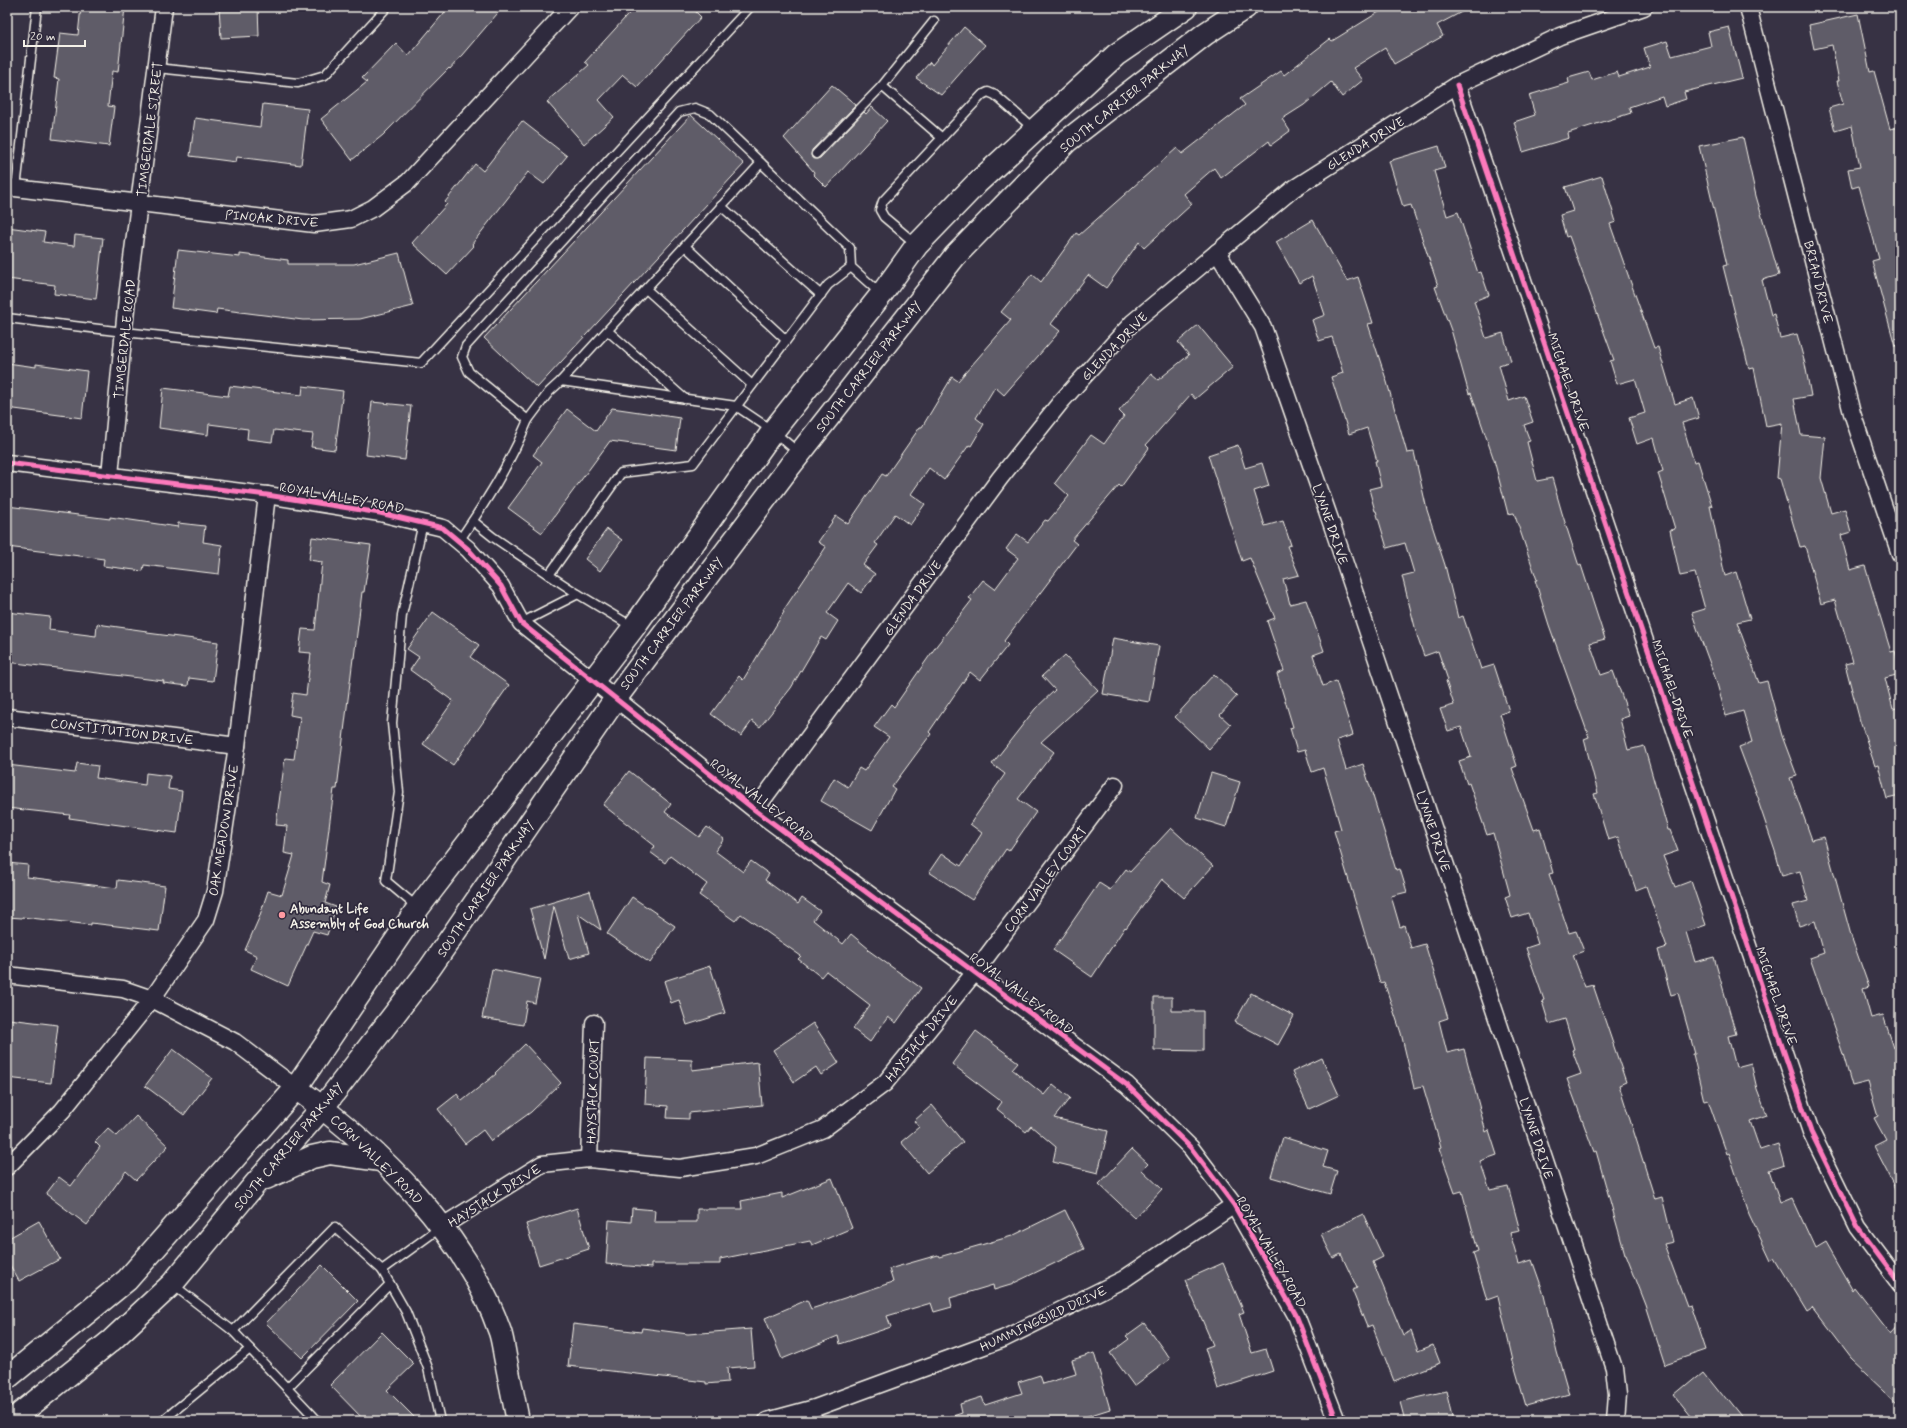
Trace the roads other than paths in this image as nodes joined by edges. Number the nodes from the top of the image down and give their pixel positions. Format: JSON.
{"nodes":[{"id":1,"x":37,"y":7,"type":"edge"},
{"id":2,"x":164,"y":7,"type":"edge"},
{"id":3,"x":387,"y":7,"type":"edge"},
{"id":4,"x":570,"y":7,"type":"edge"},
{"id":5,"x":750,"y":7,"type":"edge"},
{"id":6,"x":1186,"y":7,"type":"edge"},
{"id":7,"x":1246,"y":7,"type":"edge"},
{"id":8,"x":1644,"y":7,"type":"edge"},
{"id":9,"x":1748,"y":7,"type":"edge"},
{"id":10,"x":934,"y":21,"type":"dead end"},
{"id":11,"x":156,"y":68,"type":"junction"},
{"id":12,"x":1457,"y":85,"type":"junction"},
{"id":13,"x":882,"y":86,"type":"junction"},
{"id":14,"x":1041,"y":123,"type":"junction"},
{"id":15,"x":942,"y":138,"type":"junction"},
{"id":16,"x":1067,"y":141,"type":"junction"},
{"id":17,"x":816,"y":154,"type":"dead end"},
{"id":18,"x":762,"y":163,"type":"junction"},
{"id":19,"x":12,"y":187,"type":"edge"},
{"id":20,"x":139,"y":203,"type":"junction"},
{"id":21,"x":722,"y":206,"type":"junction"},
{"id":22,"x":917,"y":245,"type":"junction"},
{"id":23,"x":685,"y":246,"type":"junction"},
{"id":24,"x":1217,"y":252,"type":"junction"},
{"id":25,"x":851,"y":267,"type":"junction"},
{"id":26,"x":646,"y":289,"type":"junction"},
{"id":27,"x":821,"y":295,"type":"junction"},
{"id":28,"x":881,"y":295,"type":"junction"},
{"id":29,"x":7,"y":318,"type":"edge"},
{"id":30,"x":608,"y":331,"type":"junction"},
{"id":31,"x":124,"y":332,"type":"junction"},
{"id":32,"x":786,"y":340,"type":"junction"},
{"id":33,"x":561,"y":381,"type":"junction"},
{"id":34,"x":752,"y":385,"type":"junction"},
{"id":35,"x":686,"y":399,"type":"junction"},
{"id":36,"x":736,"y":406,"type":"junction"},
{"id":37,"x":528,"y":420,"type":"junction"},
{"id":38,"x":774,"y":431,"type":"junction"},
{"id":39,"x":800,"y":454,"type":"junction"},
{"id":40,"x":7,"y":462,"type":"edge"},
{"id":41,"x":110,"y":475,"type":"junction"},
{"id":42,"x":267,"y":495,"type":"junction"},
{"id":43,"x":473,"y":521,"type":"junction"},
{"id":44,"x":423,"y":523,"type":"junction"},
{"id":45,"x":459,"y":541,"type":"junction"},
{"id":46,"x":1900,"y":554,"type":"edge"},
{"id":47,"x":550,"y":575,"type":"junction"},
{"id":48,"x":578,"y":594,"type":"junction"},
{"id":49,"x":521,"y":623,"type":"junction"},
{"id":50,"x":634,"y":627,"type":"junction"},
{"id":51,"x":593,"y":679,"type":"junction"},
{"id":52,"x":616,"y":698,"type":"junction"},
{"id":53,"x":7,"y":717,"type":"edge"},
{"id":54,"x":236,"y":746,"type":"junction"},
{"id":55,"x":1115,"y":785,"type":"dead end"},
{"id":56,"x":755,"y":810,"type":"junction"},
{"id":57,"x":418,"y":908,"type":"junction"},
{"id":58,"x":975,"y":972,"type":"junction"},
{"id":59,"x":7,"y":975,"type":"edge"},
{"id":60,"x":152,"y":999,"type":"junction"},
{"id":61,"x":594,"y":1023,"type":"dead end"},
{"id":62,"x":296,"y":1088,"type":"junction"},
{"id":63,"x":323,"y":1107,"type":"junction"},
{"id":64,"x":589,"y":1159,"type":"junction"},
{"id":65,"x":381,"y":1160,"type":"junction"},
{"id":66,"x":7,"y":1167,"type":"edge"},
{"id":67,"x":256,"y":1183,"type":"junction"},
{"id":68,"x":1234,"y":1205,"type":"junction"},
{"id":69,"x":441,"y":1227,"type":"junction"},
{"id":70,"x":382,"y":1270,"type":"junction"},
{"id":71,"x":172,"y":1284,"type":"junction"},
{"id":72,"x":390,"y":1284,"type":"junction"},
{"id":73,"x":1900,"y":1284,"type":"edge"},
{"id":74,"x":233,"y":1331,"type":"junction"},
{"id":75,"x":250,"y":1349,"type":"junction"},
{"id":76,"x":7,"y":1378,"type":"edge"},
{"id":77,"x":287,"y":1388,"type":"junction"},
{"id":78,"x":11,"y":1421,"type":"edge"},
{"id":79,"x":162,"y":1421,"type":"edge"},
{"id":80,"x":318,"y":1421,"type":"edge"},
{"id":81,"x":440,"y":1421,"type":"edge"},
{"id":82,"x":518,"y":1421,"type":"edge"},
{"id":83,"x":767,"y":1421,"type":"edge"},
{"id":84,"x":1336,"y":1421,"type":"edge"},
{"id":85,"x":1615,"y":1421,"type":"edge"}],
"edges":[{"from":1,"to":19,"type":"lane"},
{"from":2,"to":11,"type":"street","name":"TIMBERDALE STREET"},
{"from":3,"to":11,"type":"lane"},
{"from":4,"to":20,"type":"street","name":"PINOAK DRIVE"},
{"from":5,"to":31,"type":"lane"},
{"from":6,"to":14,"type":"main road","name":"SOUTH CARRIER PARKWAY"},
{"from":7,"to":16,"type":"main road","name":"SOUTH CARRIER PARKWAY"},
{"from":8,"to":12,"type":"street","name":"GLENDA DRIVE"},
{"from":9,"to":46,"type":"street","name":"BRIAN DRIVE"},
{"from":10,"to":13,"type":"lane"},
{"from":11,"to":20,"type":"street","name":"TIMBERDALE STREET"},
{"from":12,"to":24,"type":"street","name":"GLENDA DRIVE"},
{"from":12,"to":73,"type":"street","name":"MICHAEL DRIVE"},
{"from":13,"to":15,"type":"lane"},
{"from":13,"to":17,"type":"lane"},
{"from":14,"to":15,"type":"lane"},
{"from":14,"to":16,"type":"main road"},
{"from":14,"to":22,"type":"main road","name":"SOUTH CARRIER PARKWAY"},
{"from":15,"to":22,"type":"lane"},
{"from":16,"to":39,"type":"main road","name":"SOUTH CARRIER PARKWAY"},
{"from":18,"to":21,"type":"lane"},
{"from":18,"to":25,"type":"lane"},
{"from":18,"to":37,"type":"lane"},
{"from":19,"to":20,"type":"street","name":"PINOAK DRIVE"},
{"from":20,"to":31,"type":"street","name":"TIMBERDALE ROAD"},
{"from":21,"to":23,"type":"lane"},
{"from":21,"to":27,"type":"lane"},
{"from":22,"to":28,"type":"main road","name":"SOUTH CARRIER PARKWAY"},
{"from":23,"to":26,"type":"lane"},
{"from":23,"to":32,"type":"lane"},
{"from":24,"to":56,"type":"street","name":"GLENDA DRIVE"},
{"from":24,"to":85,"type":"street","name":"LYNNE DRIVE"},
{"from":25,"to":27,"type":"lane"},
{"from":25,"to":28,"type":"lane"},
{"from":26,"to":30,"type":"lane"},
{"from":26,"to":34,"type":"lane"},
{"from":27,"to":32,"type":"lane"},
{"from":28,"to":38,"type":"main road","name":"SOUTH CARRIER PARKWAY"},
{"from":29,"to":31,"type":"lane"},
{"from":30,"to":33,"type":"lane"},
{"from":30,"to":35,"type":"lane"},
{"from":31,"to":41,"type":"street","name":"TIMBERDALE ROAD"},
{"from":32,"to":34,"type":"lane"},
{"from":33,"to":35,"type":"lane"},
{"from":33,"to":37,"type":"lane"},
{"from":34,"to":36,"type":"lane"},
{"from":35,"to":36,"type":"lane"},
{"from":36,"to":38,"type":"lane"},
{"from":36,"to":47,"type":"lane"},
{"from":37,"to":43,"type":"lane"},
{"from":38,"to":39,"type":"lane"},
{"from":38,"to":50,"type":"main road","name":"SOUTH CARRIER PARKWAY"},
{"from":39,"to":52,"type":"main road","name":"SOUTH CARRIER PARKWAY"},
{"from":40,"to":41,"type":"street","name":"ROYAL VALLEY ROAD"},
{"from":41,"to":42,"type":"street","name":"ROYAL VALLEY ROAD"},
{"from":42,"to":44,"type":"street","name":"ROYAL VALLEY ROAD"},
{"from":42,"to":54,"type":"street","name":"OAK MEADOW DRIVE"},
{"from":43,"to":45,"type":"lane"},
{"from":43,"to":47,"type":"lane"},
{"from":44,"to":45,"type":"street","name":"ROYAL VALLEY ROAD"},
{"from":44,"to":57,"type":"lane"},
{"from":45,"to":49,"type":"street","name":"ROYAL VALLEY ROAD"},
{"from":47,"to":48,"type":"lane"},
{"from":48,"to":49,"type":"lane"},
{"from":48,"to":50,"type":"lane"},
{"from":49,"to":51,"type":"street","name":"ROYAL VALLEY ROAD"},
{"from":50,"to":51,"type":"main road","name":"SOUTH CARRIER PARKWAY"},
{"from":51,"to":52,"type":"street","name":"ROYAL VALLEY ROAD"},
{"from":51,"to":57,"type":"main road","name":"SOUTH CARRIER PARKWAY"},
{"from":52,"to":56,"type":"street","name":"ROYAL VALLEY ROAD"},
{"from":52,"to":63,"type":"main road","name":"SOUTH CARRIER PARKWAY"},
{"from":53,"to":54,"type":"street","name":"CONSTITUTION DRIVE"},
{"from":54,"to":60,"type":"street","name":"OAK MEADOW DRIVE"},
{"from":55,"to":58,"type":"street","name":"CORN VALLEY COURT"},
{"from":56,"to":58,"type":"street","name":"ROYAL VALLEY ROAD"},
{"from":57,"to":62,"type":"main road","name":"SOUTH CARRIER PARKWAY"},
{"from":58,"to":64,"type":"street","name":"HAYSTACK DRIVE"},
{"from":58,"to":68,"type":"street","name":"ROYAL VALLEY ROAD"},
{"from":59,"to":60,"type":"street","name":"CORN VALLEY ROAD"},
{"from":60,"to":62,"type":"street","name":"CORN VALLEY ROAD"},
{"from":60,"to":66,"type":"street","name":"OAK MEADOW DRIVE"},
{"from":61,"to":64,"type":"street","name":"HAYSTACK COURT"},
{"from":62,"to":63,"type":"main road","name":"CORN VALLEY ROAD"},
{"from":62,"to":76,"type":"main road","name":"SOUTH CARRIER PARKWAY"},
{"from":63,"to":65,"type":"main road","name":"CORN VALLEY ROAD"},
{"from":63,"to":67,"type":"main road","name":"SOUTH CARRIER PARKWAY"},
{"from":64,"to":69,"type":"street","name":"HAYSTACK DRIVE"},
{"from":65,"to":67,"type":"main road"},
{"from":65,"to":69,"type":"main road","name":"CORN VALLEY ROAD"},
{"from":67,"to":71,"type":"main road","name":"SOUTH CARRIER PARKWAY"},
{"from":68,"to":83,"type":"street","name":"HUMMINGBIRD DRIVE"},
{"from":68,"to":84,"type":"street","name":"ROYAL VALLEY ROAD"},
{"from":69,"to":70,"type":"lane"},
{"from":69,"to":82,"type":"main road","name":"CORN VALLEY ROAD"},
{"from":70,"to":72,"type":"lane"},
{"from":70,"to":74,"type":"lane"},
{"from":71,"to":74,"type":"lane"},
{"from":71,"to":78,"type":"main road","name":"SOUTH CARRIER PARKWAY"},
{"from":72,"to":77,"type":"lane"},
{"from":72,"to":81,"type":"lane"},
{"from":74,"to":75,"type":"lane"},
{"from":75,"to":77,"type":"lane"},
{"from":75,"to":79,"type":"lane"},
{"from":77,"to":80,"type":"lane"}]}
